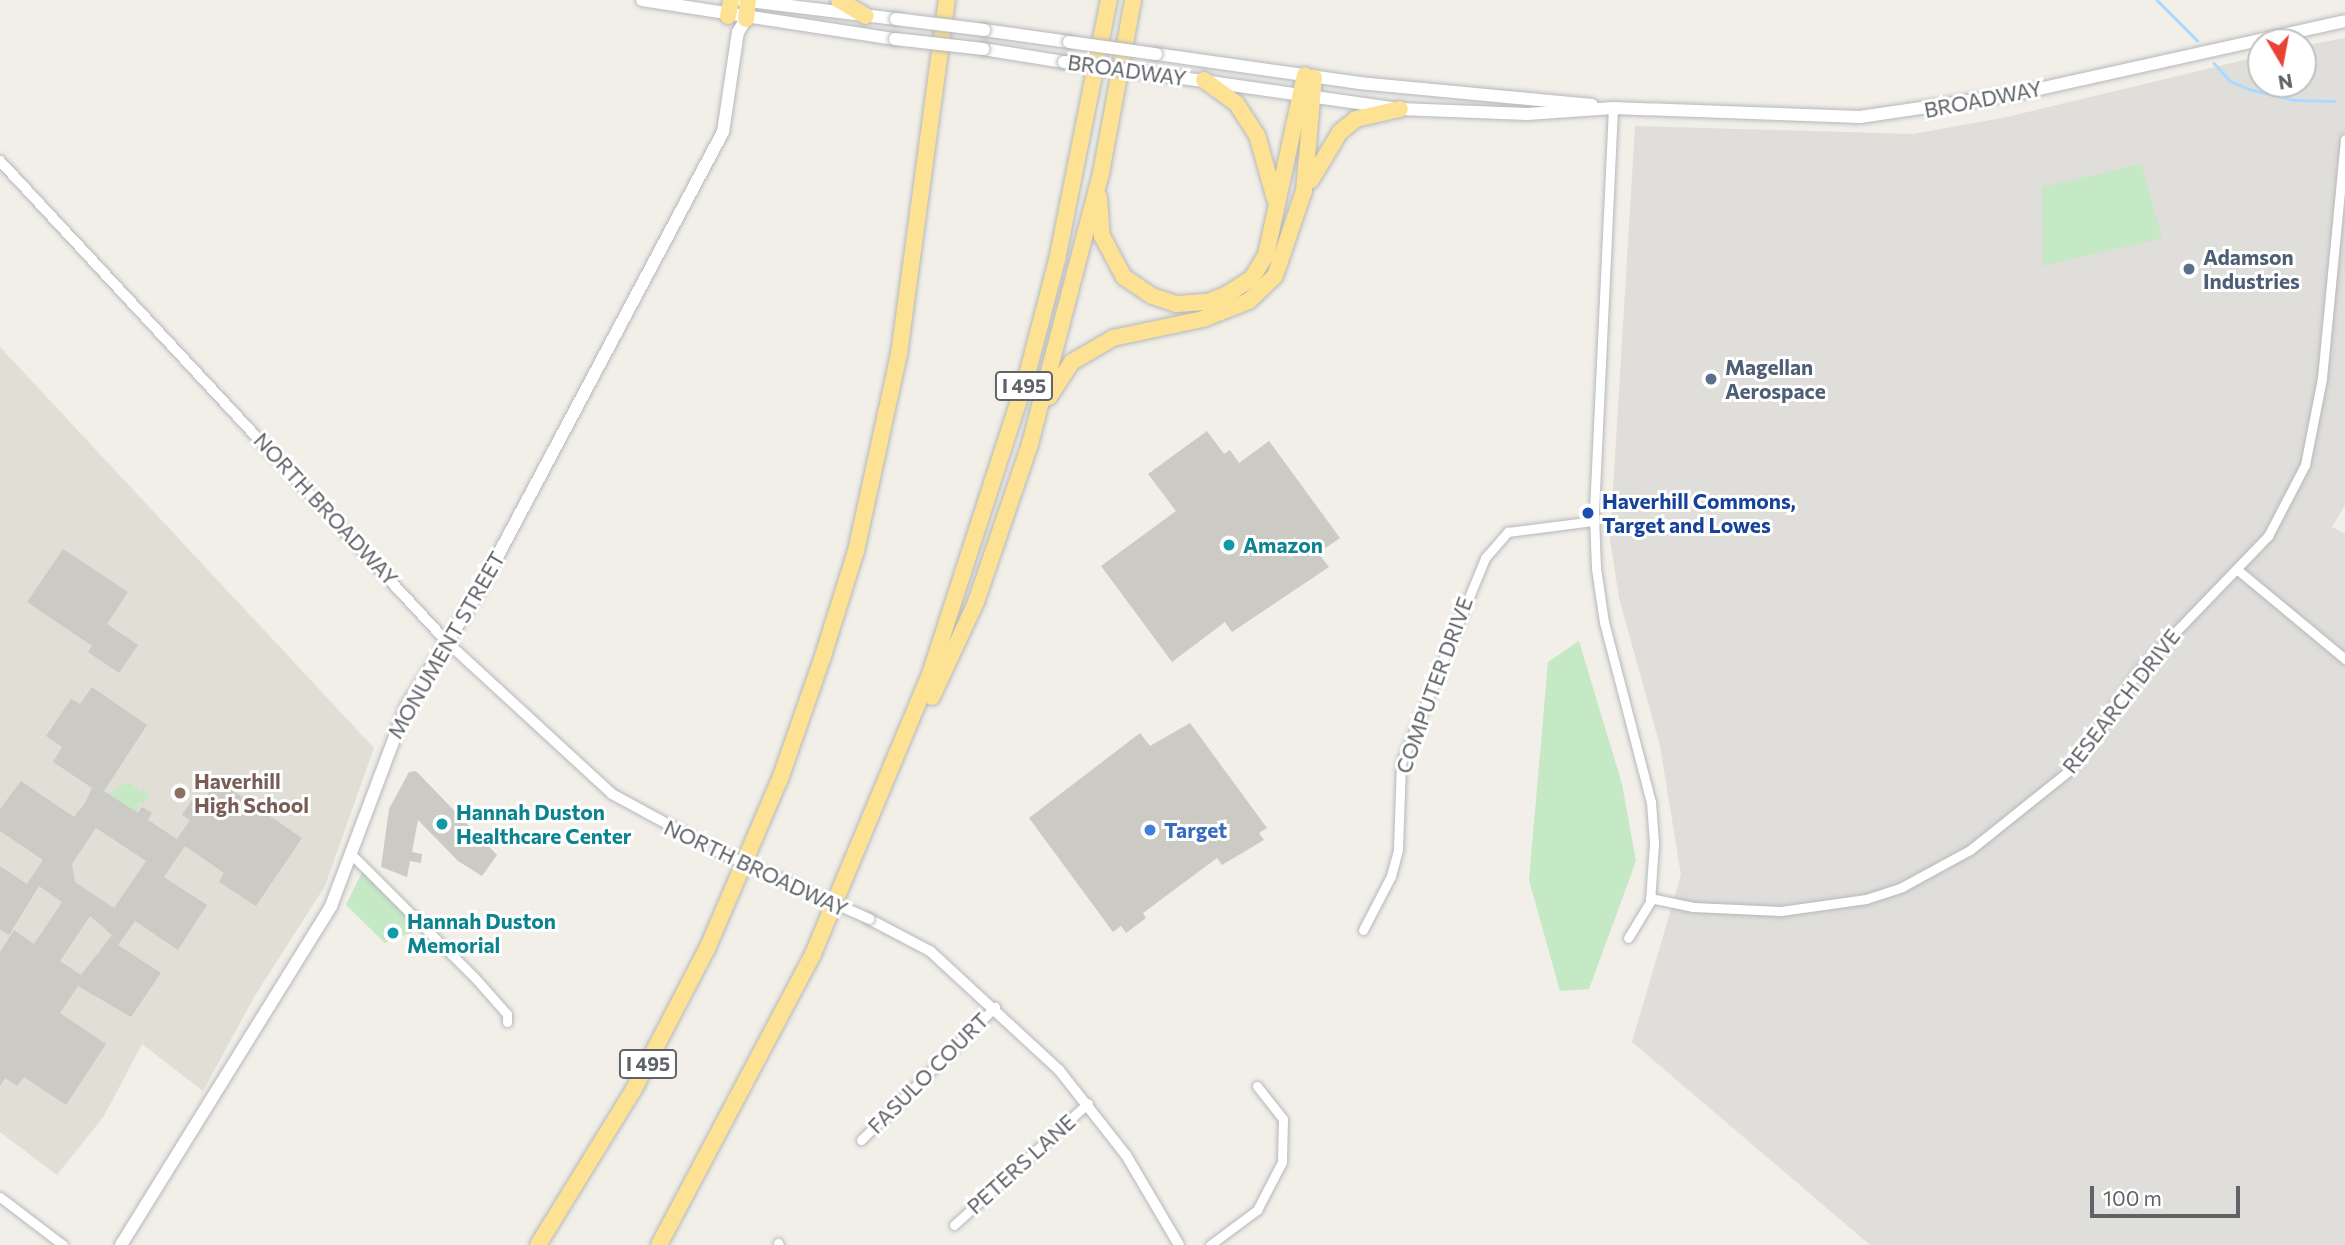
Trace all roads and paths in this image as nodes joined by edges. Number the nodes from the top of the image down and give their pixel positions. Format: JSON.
{"nodes":[{"id":1,"x":642,"y":0,"type":"edge"},
{"id":2,"x":839,"y":0,"type":"edge"},
{"id":3,"x":945,"y":0,"type":"edge"},
{"id":4,"x":1109,"y":0,"type":"edge"},
{"id":5,"x":1133,"y":0,"type":"edge"},
{"id":6,"x":739,"y":3,"type":"edge"},
{"id":7,"x":866,"y":16,"type":"junction"},
{"id":8,"x":2345,"y":21,"type":"edge"},
{"id":9,"x":742,"y":26,"type":"junction"},
{"id":10,"x":1310,"y":76,"type":"junction"},
{"id":11,"x":1204,"y":80,"type":"junction"},
{"id":12,"x":1308,"y":97,"type":"junction"},
{"id":13,"x":1614,"y":108,"type":"junction"},
{"id":14,"x":1400,"y":109,"type":"junction"},
{"id":15,"x":2345,"y":139,"type":"edge"},
{"id":16,"x":0,"y":161,"type":"edge"},
{"id":17,"x":1099,"y":181,"type":"junction"},
{"id":18,"x":1304,"y":191,"type":"junction"},
{"id":19,"x":1277,"y":213,"type":"junction"},
{"id":20,"x":1040,"y":410,"type":"junction"},
{"id":21,"x":1594,"y":520,"type":"junction"},
{"id":22,"x":2239,"y":571,"type":"junction"},
{"id":23,"x":448,"y":643,"type":"junction"},
{"id":24,"x":2345,"y":659,"type":"edge"},
{"id":25,"x":897,"y":761,"type":"junction"},
{"id":26,"x":352,"y":855,"type":"junction"},
{"id":27,"x":1650,"y":898,"type":"junction"},
{"id":28,"x":1363,"y":929,"type":"dead end"},
{"id":29,"x":1628,"y":938,"type":"dead end"},
{"id":30,"x":995,"y":1007,"type":"junction"},
{"id":31,"x":507,"y":1021,"type":"dead end"},
{"id":32,"x":1257,"y":1086,"type":"dead end"},
{"id":33,"x":1088,"y":1103,"type":"junction"},
{"id":34,"x":861,"y":1140,"type":"dead end"},
{"id":35,"x":0,"y":1197,"type":"edge"},
{"id":36,"x":954,"y":1225,"type":"dead end"},
{"id":37,"x":63,"y":1245,"type":"edge"},
{"id":38,"x":121,"y":1245,"type":"edge"},
{"id":39,"x":538,"y":1245,"type":"edge"},
{"id":40,"x":659,"y":1245,"type":"edge"},
{"id":41,"x":1179,"y":1245,"type":"edge"},
{"id":42,"x":1210,"y":1245,"type":"edge"}],
"edges":[{"from":1,"to":6,"type":"main road","name":"BROADWAY"},
{"from":2,"to":7,"type":"highway"},
{"from":3,"to":39,"type":"highway","number":"I 495"},
{"from":4,"to":25,"type":"highway","number":"I 495"},
{"from":5,"to":17,"type":"highway"},
{"from":6,"to":7,"type":"main road","name":"BROADWAY"},
{"from":6,"to":9,"type":"highway"},
{"from":6,"to":9,"type":"main road"},
{"from":7,"to":10,"type":"main road","name":"BROADWAY","bridge":true},
{"from":8,"to":13,"type":"main road","name":"BROADWAY"},
{"from":9,"to":11,"type":"main road","name":"BROADWAY","bridge":true},
{"from":9,"to":23,"type":"main road","name":"MONUMENT STREET"},
{"from":10,"to":12,"type":"highway"},
{"from":10,"to":13,"type":"main road","name":"BROADWAY"},
{"from":11,"to":12,"type":"main road","name":"BROADWAY"},
{"from":11,"to":19,"type":"highway"},
{"from":12,"to":14,"type":"main road","name":"BROADWAY"},
{"from":12,"to":18,"type":"highway"},
{"from":12,"to":19,"type":"highway"},
{"from":13,"to":14,"type":"main road","name":"BROADWAY"},
{"from":13,"to":21,"type":"street"},
{"from":14,"to":18,"type":"highway"},
{"from":15,"to":22,"type":"street","name":"RESEARCH DRIVE"},
{"from":16,"to":23,"type":"street","name":"NORTH BROADWAY"},
{"from":17,"to":19,"type":"highway"},
{"from":17,"to":20,"type":"highway"},
{"from":18,"to":20,"type":"highway"},
{"from":20,"to":25,"type":"highway"},
{"from":21,"to":27,"type":"street"},
{"from":21,"to":28,"type":"street","name":"COMPUTER DRIVE"},
{"from":22,"to":24,"type":"street"},
{"from":22,"to":27,"type":"street","name":"RESEARCH DRIVE"},
{"from":23,"to":26,"type":"main road","name":"MONUMENT STREET"},
{"from":23,"to":30,"type":"street","name":"NORTH BROADWAY","bridge":true},
{"from":25,"to":40,"type":"highway","number":"I 495"},
{"from":26,"to":31,"type":"street"},
{"from":26,"to":38,"type":"main road","name":"MONUMENT STREET"},
{"from":27,"to":29,"type":"street"},
{"from":30,"to":33,"type":"street","name":"NORTH BROADWAY"},
{"from":30,"to":34,"type":"street","name":"FASULO COURT"},
{"from":32,"to":42,"type":"street"},
{"from":33,"to":36,"type":"street","name":"PETERS LANE"},
{"from":33,"to":41,"type":"street","name":"NORTH BROADWAY"},
{"from":35,"to":37,"type":"street"}]}
